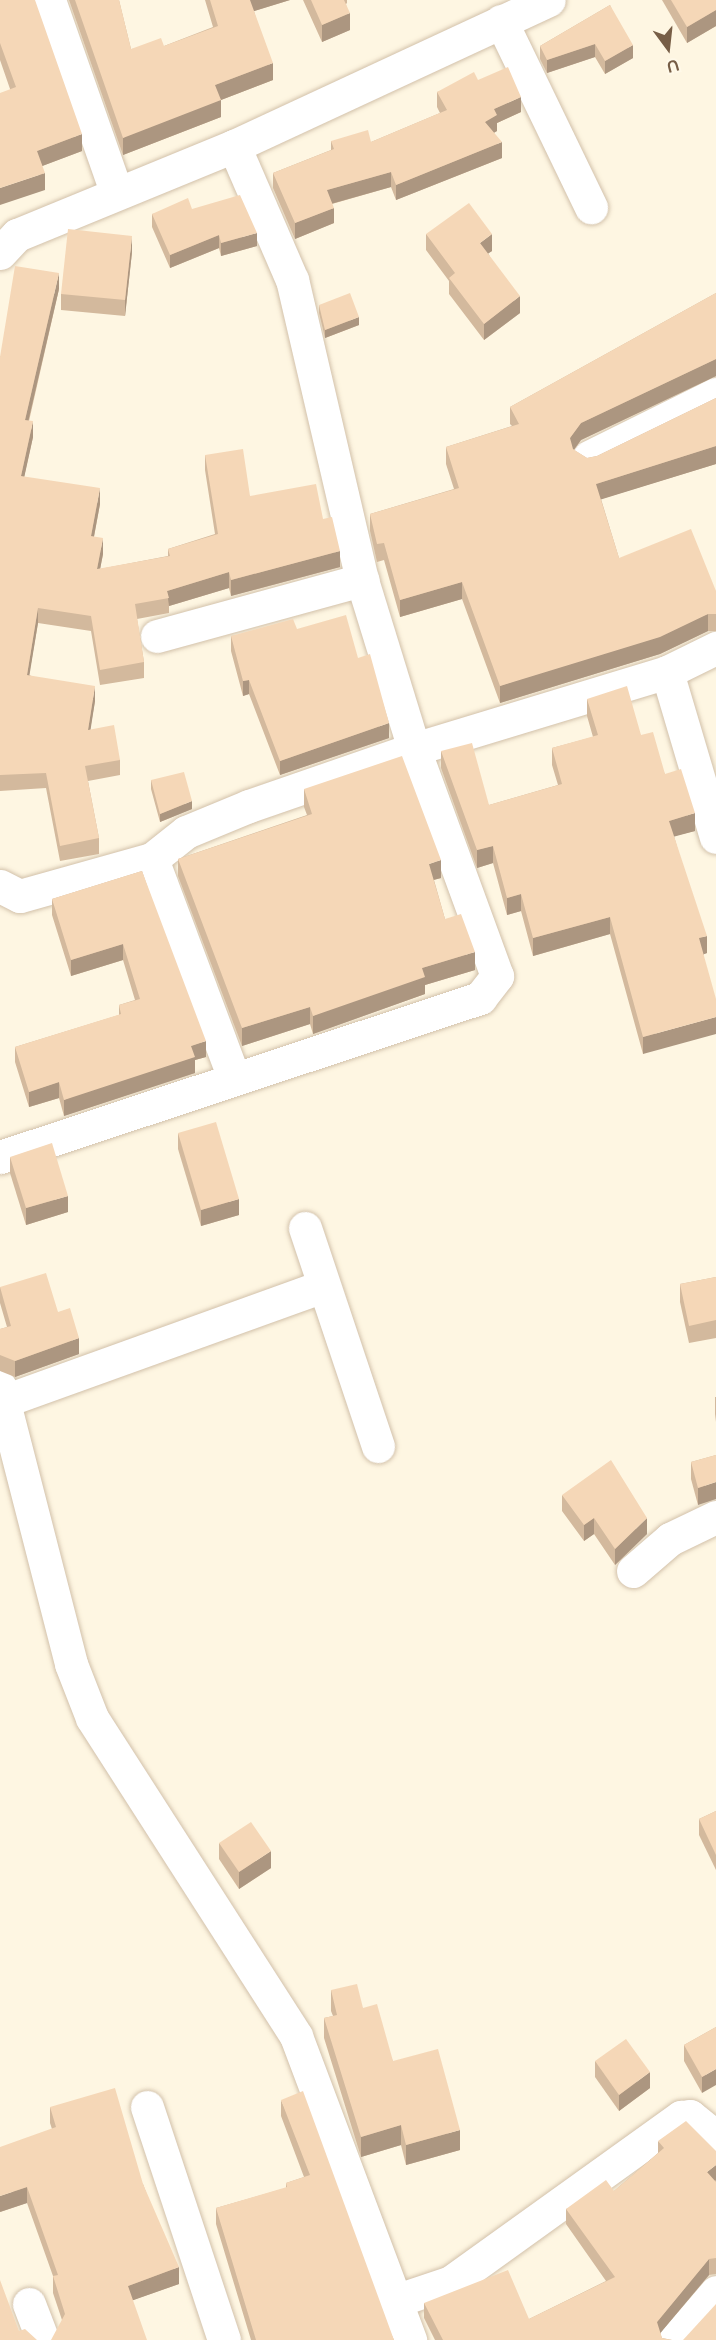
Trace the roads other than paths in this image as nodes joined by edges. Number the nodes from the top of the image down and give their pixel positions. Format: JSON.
{"nodes":[{"id":1,"x":48,"y":0,"type":"edge"},
{"id":2,"x":549,"y":0,"type":"edge"},
{"id":3,"x":501,"y":21,"type":"junction"},
{"id":4,"x":234,"y":146,"type":"junction"},
{"id":5,"x":116,"y":191,"type":"junction"},
{"id":6,"x":591,"y":207,"type":"dead end"},
{"id":7,"x":0,"y":254,"type":"edge"},
{"id":8,"x":716,"y":394,"type":"edge"},
{"id":9,"x":589,"y":456,"type":"edge"},
{"id":10,"x":362,"y":580,"type":"junction"},
{"id":11,"x":157,"y":636,"type":"dead end"},
{"id":12,"x":716,"y":648,"type":"edge"},
{"id":13,"x":667,"y":672,"type":"junction"},
{"id":14,"x":414,"y":749,"type":"junction"},
{"id":15,"x":716,"y":837,"type":"edge"},
{"id":16,"x":153,"y":859,"type":"junction"},
{"id":17,"x":0,"y":886,"type":"edge"},
{"id":18,"x":233,"y":1076,"type":"junction"},
{"id":19,"x":0,"y":1156,"type":"edge"},
{"id":20,"x":305,"y":1228,"type":"dead end"},
{"id":21,"x":323,"y":1286,"type":"junction"},
{"id":22,"x":2,"y":1394,"type":"edge"},
{"id":23,"x":378,"y":1446,"type":"dead end"},
{"id":24,"x":716,"y":1517,"type":"edge"},
{"id":25,"x":633,"y":1572,"type":"dead end"},
{"id":26,"x":147,"y":2107,"type":"dead end"},
{"id":27,"x":716,"y":2137,"type":"edge"},
{"id":28,"x":716,"y":2292,"type":"edge"},
{"id":29,"x":396,"y":2301,"type":"junction"},
{"id":30,"x":29,"y":2304,"type":"dead end"},
{"id":31,"x":43,"y":2340,"type":"edge"},
{"id":32,"x":224,"y":2340,"type":"edge"},
{"id":33,"x":410,"y":2340,"type":"edge"},
{"id":34,"x":675,"y":2340,"type":"edge"}],
"edges":[{"from":1,"to":5,"type":"street"},
{"from":2,"to":3,"type":"street"},
{"from":3,"to":4,"type":"street"},
{"from":3,"to":6,"type":"street"},
{"from":4,"to":5,"type":"street"},
{"from":4,"to":10,"type":"street"},
{"from":5,"to":7,"type":"street"},
{"from":8,"to":9,"type":"street"},
{"from":10,"to":11,"type":"street"},
{"from":10,"to":14,"type":"street"},
{"from":12,"to":13,"type":"street"},
{"from":13,"to":14,"type":"street"},
{"from":13,"to":15,"type":"street"},
{"from":14,"to":16,"type":"street"},
{"from":14,"to":18,"type":"street"},
{"from":16,"to":17,"type":"street"},
{"from":16,"to":18,"type":"street"},
{"from":18,"to":19,"type":"street"},
{"from":20,"to":21,"type":"street"},
{"from":21,"to":22,"type":"street"},
{"from":21,"to":23,"type":"street"},
{"from":22,"to":29,"type":"street"},
{"from":24,"to":25,"type":"street"},
{"from":26,"to":32,"type":"street"},
{"from":27,"to":29,"type":"street"},
{"from":28,"to":34,"type":"street"},
{"from":29,"to":33,"type":"street"},
{"from":30,"to":31,"type":"street"}]}
